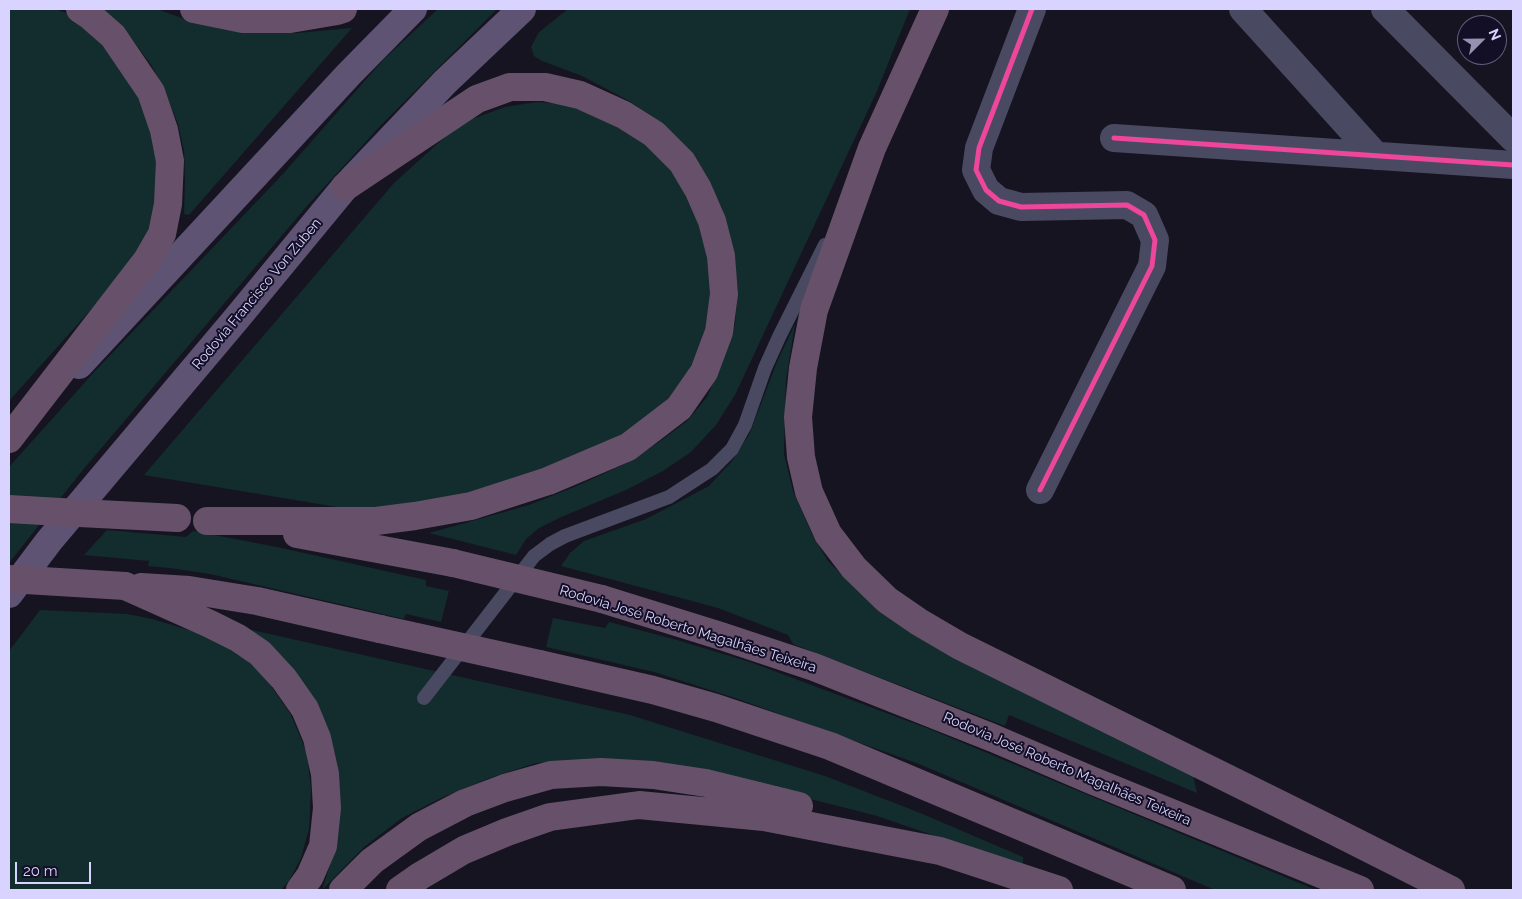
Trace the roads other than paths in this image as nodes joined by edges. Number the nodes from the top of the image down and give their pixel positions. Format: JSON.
{"nodes":[{"id":1,"x":80,"y":9,"type":"edge"},
{"id":2,"x":194,"y":9,"type":"edge"},
{"id":3,"x":343,"y":9,"type":"edge"},
{"id":4,"x":414,"y":9,"type":"edge"},
{"id":5,"x":522,"y":9,"type":"edge"},
{"id":6,"x":935,"y":9,"type":"edge"},
{"id":7,"x":1032,"y":9,"type":"edge"},
{"id":8,"x":1243,"y":9,"type":"edge"},
{"id":9,"x":1385,"y":9,"type":"edge"},
{"id":10,"x":1114,"y":138,"type":"dead end"},
{"id":11,"x":1513,"y":138,"type":"edge"},
{"id":12,"x":872,"y":148,"type":"junction"},
{"id":13,"x":1376,"y":156,"type":"junction"},
{"id":14,"x":1513,"y":165,"type":"edge"},
{"id":15,"x":345,"y":187,"type":"junction"},
{"id":16,"x":9,"y":440,"type":"edge"},
{"id":17,"x":1040,"y":490,"type":"dead end"},
{"id":18,"x":9,"y":509,"type":"edge"},
{"id":19,"x":207,"y":521,"type":"junction"},
{"id":20,"x":9,"y":579,"type":"edge"},
{"id":21,"x":125,"y":586,"type":"junction"},
{"id":22,"x":9,"y":594,"type":"edge"},
{"id":23,"x":424,"y":698,"type":"dead end"},
{"id":24,"x":940,"y":851,"type":"junction"},
{"id":25,"x":300,"y":890,"type":"edge"},
{"id":26,"x":343,"y":890,"type":"edge"},
{"id":27,"x":400,"y":890,"type":"edge"},
{"id":28,"x":1059,"y":890,"type":"edge"},
{"id":29,"x":1172,"y":890,"type":"edge"},
{"id":30,"x":1360,"y":890,"type":"edge"},
{"id":31,"x":1451,"y":890,"type":"edge"}],
"edges":[{"from":1,"to":16,"type":"highway"},
{"from":2,"to":3,"type":"highway"},
{"from":4,"to":16,"type":"main road"},
{"from":5,"to":15,"type":"main road","name":"Rodovia Francisco Von Zuben"},
{"from":6,"to":12,"type":"highway"},
{"from":7,"to":17,"type":"street"},
{"from":8,"to":13,"type":"street"},
{"from":9,"to":11,"type":"street"},
{"from":10,"to":13,"type":"street"},
{"from":12,"to":23,"type":"lane"},
{"from":12,"to":31,"type":"highway"},
{"from":13,"to":14,"type":"street"},
{"from":15,"to":19,"type":"highway"},
{"from":15,"to":22,"type":"main road","name":"Rodovia Francisco Von Zuben"},
{"from":18,"to":19,"type":"highway","name":"Rodovia José Roberto Magalhães Teixeira","bridge":true},
{"from":19,"to":30,"type":"highway","name":"Rodovia José Roberto Magalhães Teixeira","bridge":true},
{"from":20,"to":21,"type":"highway","bridge":true},
{"from":21,"to":25,"type":"highway"},
{"from":21,"to":29,"type":"highway","bridge":true},
{"from":24,"to":26,"type":"highway"},
{"from":24,"to":27,"type":"highway"},
{"from":24,"to":28,"type":"highway"}]}
